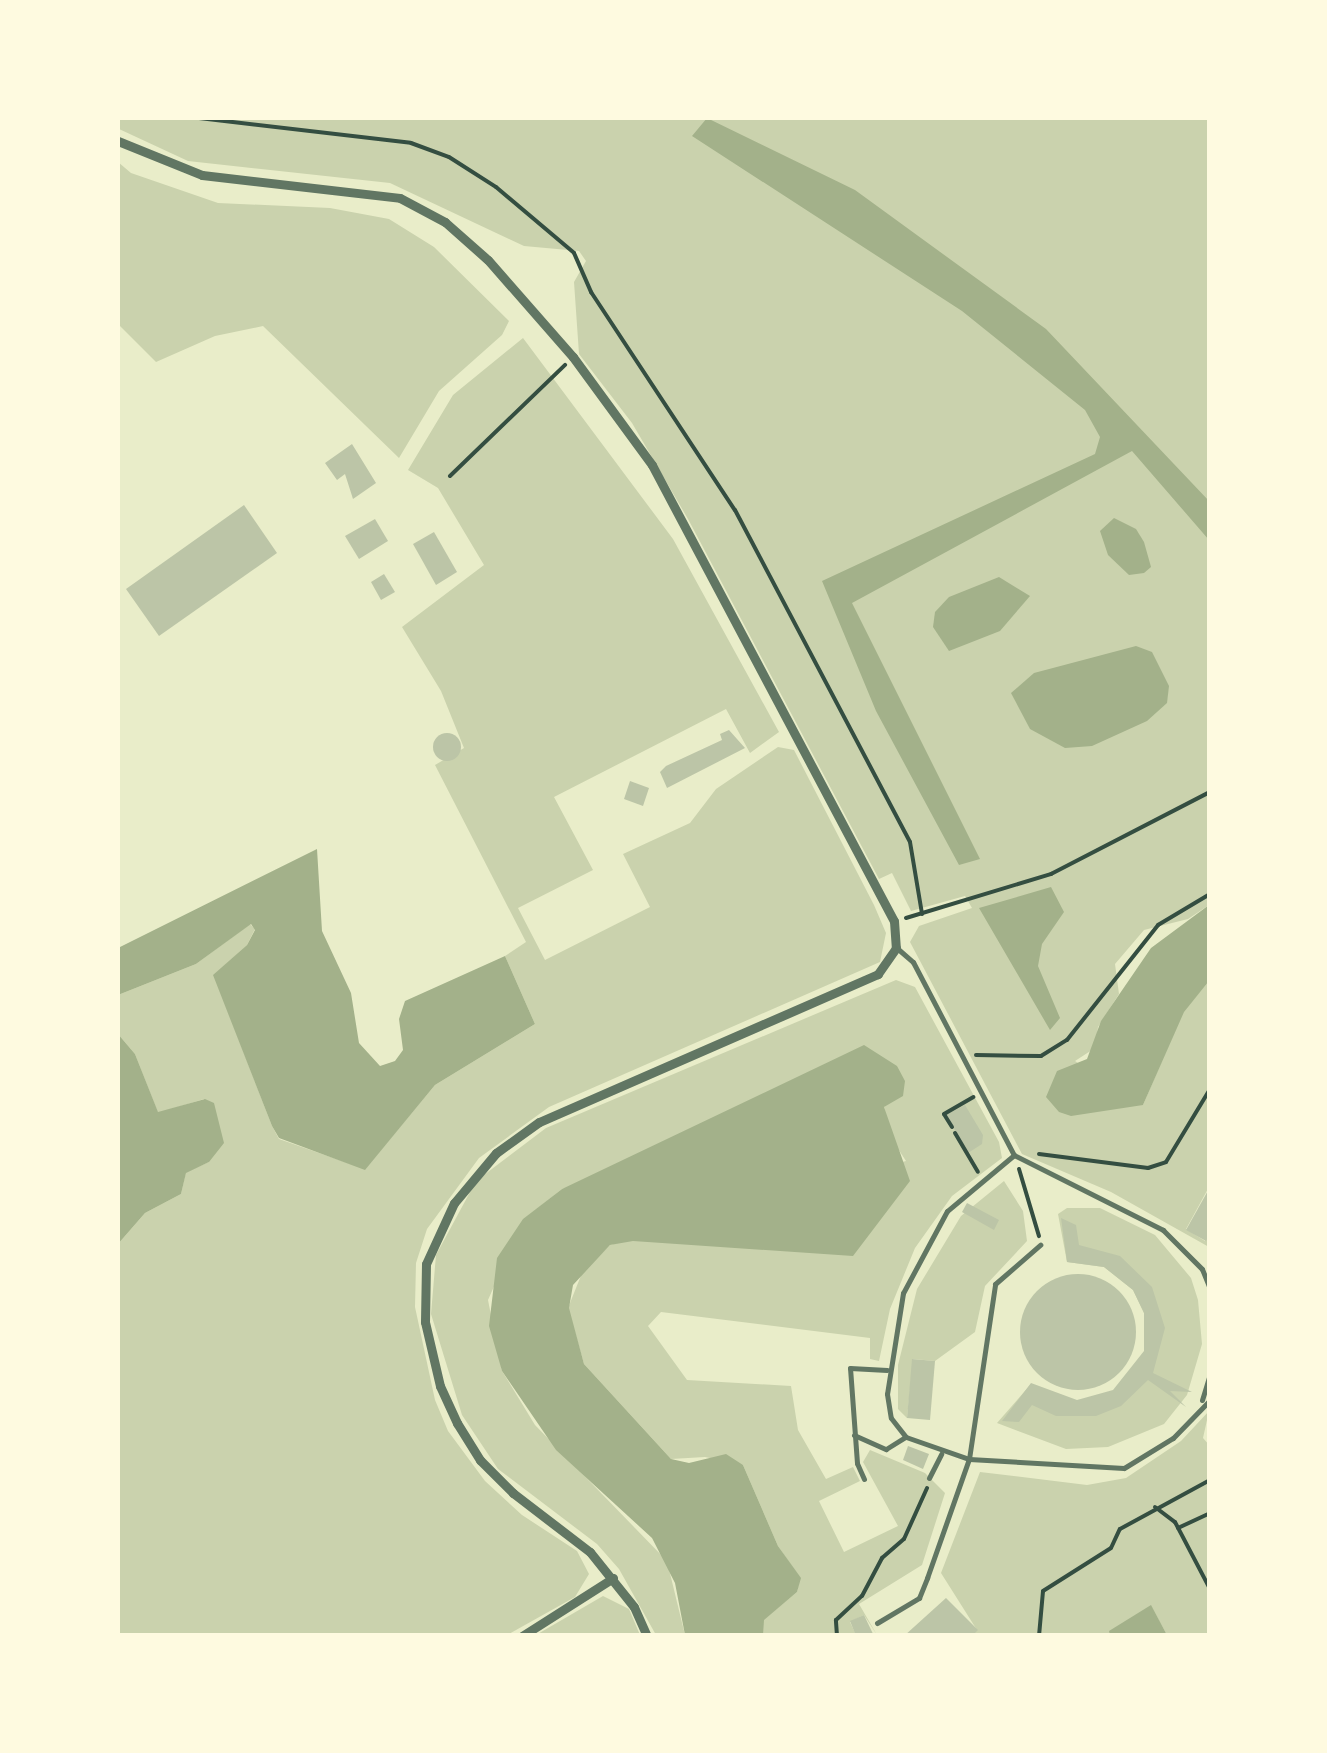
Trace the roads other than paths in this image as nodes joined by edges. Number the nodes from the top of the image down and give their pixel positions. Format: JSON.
{"nodes":[{"id":1,"x":118,"y":141,"type":"edge"},
{"id":2,"x":896,"y":948,"type":"junction"},
{"id":3,"x":1014,"y":1155,"type":"junction"},
{"id":4,"x":1040,"y":1246,"type":"road end"},
{"id":5,"x":1210,"y":1266,"type":"edge"},
{"id":6,"x":1202,"y":1269,"type":"junction"},
{"id":7,"x":1210,"y":1289,"type":"edge"},
{"id":8,"x":888,"y":1370,"type":"junction"},
{"id":9,"x":1210,"y":1374,"type":"edge"},
{"id":10,"x":1206,"y":1400,"type":"edge"},
{"id":11,"x":854,"y":1435,"type":"junction"},
{"id":12,"x":906,"y":1436,"type":"junction"},
{"id":13,"x":942,"y":1454,"type":"junction"},
{"id":14,"x":968,"y":1459,"type":"junction"},
{"id":15,"x":929,"y":1478,"type":"road end"},
{"id":16,"x":864,"y":1479,"type":"dead end"},
{"id":17,"x":613,"y":1578,"type":"junction"},
{"id":18,"x":878,"y":1623,"type":"dead end"},
{"id":19,"x":522,"y":1636,"type":"edge"},
{"id":20,"x":647,"y":1636,"type":"edge"}],
"edges":[{"from":1,"to":2,"type":"street"},
{"from":2,"to":3,"type":"lane"},
{"from":2,"to":17,"type":"street"},
{"from":3,"to":6,"type":"lane"},
{"from":3,"to":8,"type":"lane"},
{"from":4,"to":14,"type":"lane"},
{"from":5,"to":6,"type":"lane"},
{"from":6,"to":7,"type":"lane"},
{"from":8,"to":11,"type":"lane"},
{"from":8,"to":12,"type":"lane"},
{"from":9,"to":10,"type":"lane"},
{"from":10,"to":14,"type":"lane"},
{"from":11,"to":12,"type":"lane"},
{"from":11,"to":16,"type":"lane"},
{"from":12,"to":13,"type":"lane"},
{"from":13,"to":14,"type":"lane"},
{"from":13,"to":15,"type":"lane"},
{"from":14,"to":18,"type":"lane"},
{"from":17,"to":19,"type":"street"},
{"from":17,"to":20,"type":"street"}]}
